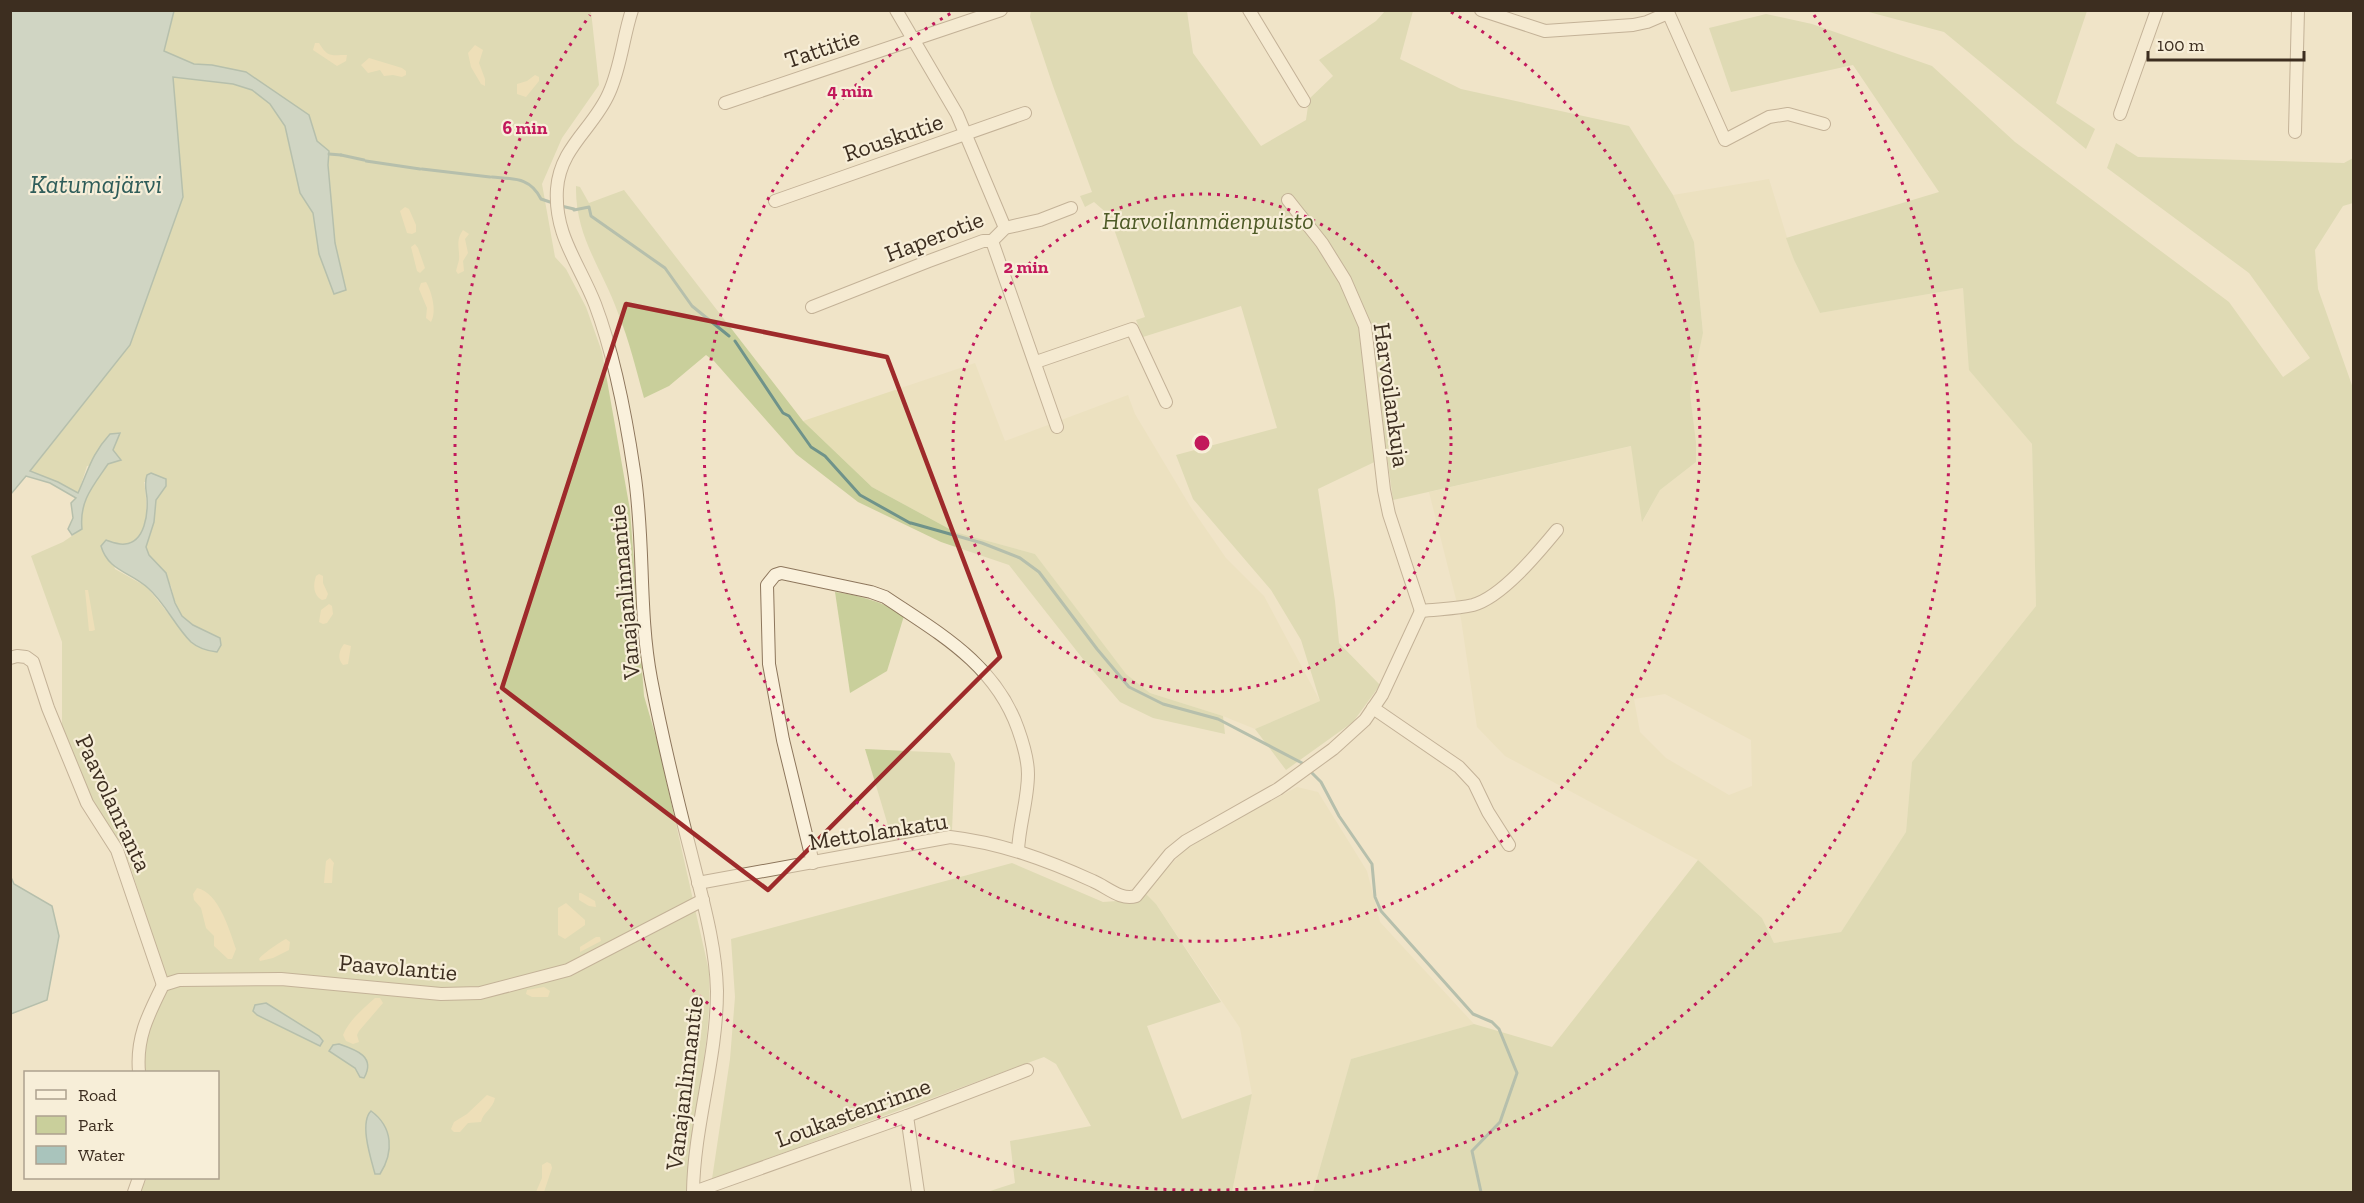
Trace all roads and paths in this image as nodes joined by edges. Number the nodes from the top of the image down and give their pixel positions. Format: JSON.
{"nodes":[{"id":1,"x":633,"y":10,"type":"edge"},
{"id":2,"x":896,"y":10,"type":"edge"},
{"id":3,"x":1001,"y":10,"type":"edge"},
{"id":4,"x":1249,"y":10,"type":"edge"},
{"id":5,"x":1480,"y":10,"type":"edge"},
{"id":6,"x":2157,"y":10,"type":"edge"},
{"id":7,"x":2298,"y":10,"type":"edge"},
{"id":8,"x":1668,"y":12,"type":"edge"},
{"id":9,"x":913,"y":39,"type":"junction"},
{"id":10,"x":1304,"y":101,"type":"dead end"},
{"id":11,"x":725,"y":103,"type":"dead end"},
{"id":12,"x":1025,"y":113,"type":"dead end"},
{"id":13,"x":2120,"y":114,"type":"dead end"},
{"id":14,"x":1824,"y":124,"type":"dead end"},
{"id":15,"x":2295,"y":132,"type":"dead end"},
{"id":16,"x":966,"y":134,"type":"junction"},
{"id":17,"x":1288,"y":200,"type":"dead end"},
{"id":18,"x":775,"y":201,"type":"dead end"},
{"id":19,"x":1071,"y":208,"type":"dead end"},
{"id":20,"x":1005,"y":228,"type":"junction"},
{"id":21,"x":992,"y":241,"type":"junction"},
{"id":22,"x":812,"y":307,"type":"dead end"},
{"id":23,"x":1036,"y":362,"type":"junction"},
{"id":24,"x":1166,"y":402,"type":"dead end"},
{"id":25,"x":1057,"y":427,"type":"dead end"},
{"id":26,"x":1557,"y":530,"type":"dead end"},
{"id":27,"x":1421,"y":611,"type":"junction"},
{"id":28,"x":10,"y":658,"type":"edge"},
{"id":29,"x":1374,"y":708,"type":"junction"},
{"id":30,"x":1509,"y":845,"type":"dead end"},
{"id":31,"x":1018,"y":851,"type":"junction"},
{"id":32,"x":813,"y":863,"type":"junction"},
{"id":33,"x":698,"y":883,"type":"junction"},
{"id":34,"x":703,"y":900,"type":"junction"},
{"id":35,"x":163,"y":985,"type":"junction"},
{"id":36,"x":1027,"y":1070,"type":"dead end"},
{"id":37,"x":139,"y":1071,"type":"edge"},
{"id":38,"x":907,"y":1116,"type":"junction"},
{"id":39,"x":693,"y":1192,"type":"edge"},
{"id":40,"x":918,"y":1192,"type":"edge"}],
"edges":[{"from":1,"to":33,"type":"street","name":"Vanajanlinnantie"},
{"from":2,"to":9,"type":"street"},
{"from":3,"to":9,"type":"street","name":"Tattitie"},
{"from":4,"to":10,"type":"street"},
{"from":5,"to":8,"type":"street"},
{"from":6,"to":13,"type":"street"},
{"from":7,"to":15,"type":"street"},
{"from":8,"to":14,"type":"street"},
{"from":9,"to":11,"type":"street","name":"Tattitie"},
{"from":9,"to":16,"type":"street"},
{"from":12,"to":16,"type":"street","name":"Rouskutie"},
{"from":16,"to":18,"type":"street","name":"Rouskutie"},
{"from":16,"to":20,"type":"street"},
{"from":17,"to":27,"type":"street","name":"Harvoilankuja"},
{"from":19,"to":20,"type":"street","name":"Haperotie"},
{"from":20,"to":21,"type":"street","name":"Haperotie"},
{"from":21,"to":22,"type":"street","name":"Haperotie"},
{"from":21,"to":23,"type":"street"},
{"from":23,"to":24,"type":"street"},
{"from":23,"to":25,"type":"street"},
{"from":26,"to":27,"type":"street"},
{"from":27,"to":29,"type":"street"},
{"from":28,"to":35,"type":"street","name":"Paavolanranta"},
{"from":29,"to":30,"type":"street"},
{"from":29,"to":31,"type":"street","name":"Mettolankatu"},
{"from":31,"to":32,"type":"street","name":"Mettolankatu"},
{"from":31,"to":32,"type":"street"},
{"from":32,"to":33,"type":"street","name":"Mettolankatu"},
{"from":33,"to":34,"type":"street","name":"Vanajanlinnantie"},
{"from":34,"to":35,"type":"street","name":"Paavolantie"},
{"from":34,"to":39,"type":"street","name":"Vanajanlinnantie"},
{"from":35,"to":37,"type":"street"},
{"from":36,"to":38,"type":"street","name":"Loukastenrinne"},
{"from":38,"to":39,"type":"street","name":"Loukastenrinne"},
{"from":38,"to":40,"type":"street"}]}
